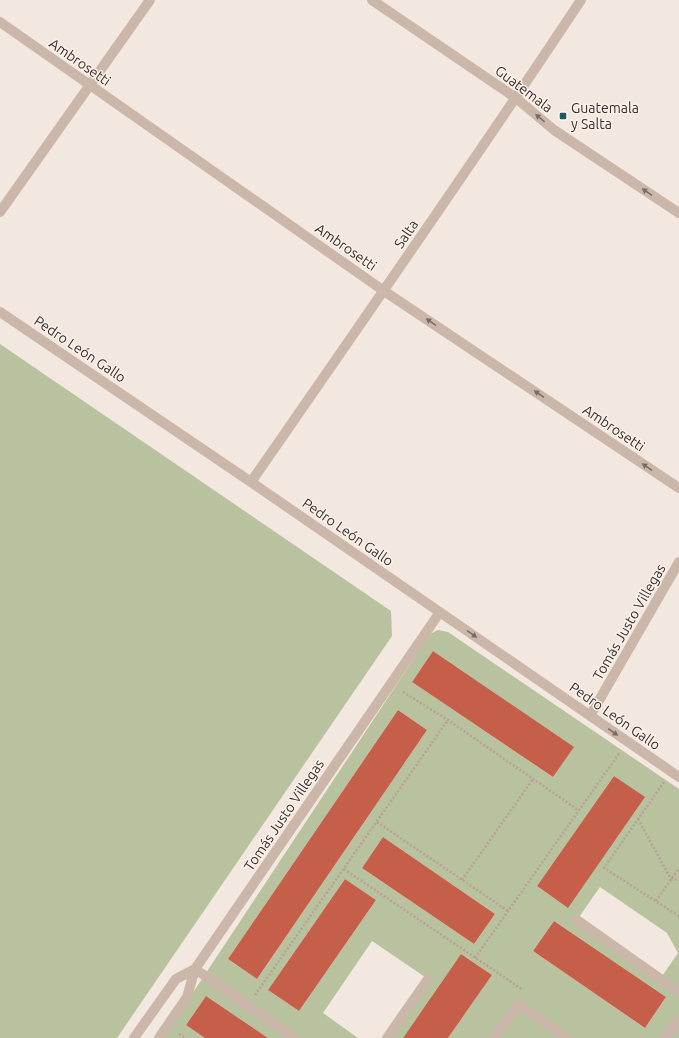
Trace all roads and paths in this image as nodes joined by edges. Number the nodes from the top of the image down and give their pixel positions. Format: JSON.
{"nodes":[{"id":1,"x":150,"y":0,"type":"edge"},
{"id":2,"x":372,"y":0,"type":"edge"},
{"id":3,"x":581,"y":0,"type":"edge"},
{"id":4,"x":0,"y":22,"type":"edge"},
{"id":5,"x":89,"y":86,"type":"junction"},
{"id":6,"x":516,"y":98,"type":"junction"},
{"id":7,"x":0,"y":212,"type":"edge"},
{"id":8,"x":679,"y":213,"type":"edge"},
{"id":9,"x":384,"y":291,"type":"junction"},
{"id":10,"x":0,"y":312,"type":"edge"},
{"id":11,"x":251,"y":482,"type":"junction"},
{"id":12,"x":679,"y":488,"type":"edge"},
{"id":13,"x":679,"y":562,"type":"edge"},
{"id":14,"x":440,"y":612,"type":"junction"},
{"id":15,"x":391,"y":684,"type":"junction"},
{"id":16,"x":590,"y":716,"type":"junction"},
{"id":17,"x":448,"y":720,"type":"junction"},
{"id":18,"x":627,"y":742,"type":"junction"},
{"id":19,"x":675,"y":774,"type":"edge"},
{"id":20,"x":533,"y":779,"type":"junction"},
{"id":21,"x":578,"y":810,"type":"junction"},
{"id":22,"x":638,"y":819,"type":"junction"},
{"id":23,"x":377,"y":822,"type":"junction"},
{"id":24,"x":679,"y":868,"type":"edge"},
{"id":25,"x":344,"y":869,"type":"junction"},
{"id":26,"x":671,"y":879,"type":"junction"},
{"id":27,"x":462,"y":880,"type":"junction"},
{"id":28,"x":679,"y":880,"type":"edge"},
{"id":29,"x":656,"y":901,"type":"junction"},
{"id":30,"x":508,"y":911,"type":"junction"},
{"id":31,"x":679,"y":916,"type":"edge"},
{"id":32,"x":577,"y":920,"type":"dead end"},
{"id":33,"x":475,"y":958,"type":"junction"},
{"id":34,"x":195,"y":969,"type":"junction"},
{"id":35,"x":428,"y":979,"type":"dead end"},
{"id":36,"x":679,"y":992,"type":"edge"},
{"id":37,"x":518,"y":1004,"type":"junction"},
{"id":38,"x":248,"y":1006,"type":"junction"},
{"id":39,"x":679,"y":1018,"type":"edge"},
{"id":40,"x":134,"y":1038,"type":"edge"},
{"id":41,"x":159,"y":1038,"type":"edge"},
{"id":42,"x":295,"y":1038,"type":"edge"},
{"id":43,"x":387,"y":1038,"type":"edge"},
{"id":44,"x":494,"y":1038,"type":"edge"},
{"id":45,"x":567,"y":1038,"type":"edge"},
{"id":46,"x":665,"y":1038,"type":"edge"}],
"edges":[{"from":1,"to":5,"type":"street"},
{"from":2,"to":6,"type":"street","name":"Guatemala"},
{"from":3,"to":6,"type":"street","name":"Salta"},
{"from":4,"to":5,"type":"street","name":"Ambrosetti"},
{"from":5,"to":7,"type":"street"},
{"from":5,"to":9,"type":"street","name":"Ambrosetti"},
{"from":8,"to":6,"type":"street","name":"Guatemala","one_way":true},
{"from":6,"to":9,"type":"street","name":"Salta"},
{"from":9,"to":11,"type":"street","name":"Salta"},
{"from":12,"to":9,"type":"street","name":"Ambrosetti","one_way":true},
{"from":10,"to":11,"type":"street","name":"Pedro León Gallo"},
{"from":11,"to":14,"type":"street","name":"Pedro León Gallo"},
{"from":13,"to":16,"type":"street","name":"Tomás Justo Villegas"},
{"from":14,"to":15,"type":"street","name":"Tomás Justo Villegas"},
{"from":14,"to":16,"type":"street","name":"Pedro León Gallo","one_way":true},
{"from":15,"to":17,"type":"path"},
{"from":15,"to":34,"type":"street","name":"Tomás Justo Villegas"},
{"from":16,"to":18,"type":"street","name":"Pedro León Gallo","one_way":true},
{"from":17,"to":20,"type":"path"},
{"from":17,"to":23,"type":"path"},
{"from":18,"to":19,"type":"street","name":"Pedro León Gallo"},
{"from":18,"to":21,"type":"path"},
{"from":19,"to":22,"type":"path"},
{"from":20,"to":21,"type":"path"},
{"from":20,"to":27,"type":"path"},
{"from":21,"to":30,"type":"path"},
{"from":22,"to":26,"type":"path"},
{"from":22,"to":29,"type":"path"},
{"from":23,"to":25,"type":"path"},
{"from":23,"to":27,"type":"path"},
{"from":24,"to":26,"type":"path"},
{"from":25,"to":33,"type":"path"},
{"from":25,"to":38,"type":"path"},
{"from":26,"to":28,"type":"path"},
{"from":26,"to":29,"type":"path"},
{"from":27,"to":30,"type":"path"},
{"from":29,"to":31,"type":"path"},
{"from":30,"to":33,"type":"path"},
{"from":32,"to":36,"type":"street"},
{"from":33,"to":37,"type":"path"},
{"from":34,"to":38,"type":"street"},
{"from":34,"to":40,"type":"street"},
{"from":34,"to":41,"type":"street","name":"Tomás Justo Villegas"},
{"from":35,"to":43,"type":"street"},
{"from":37,"to":44,"type":"street"},
{"from":37,"to":45,"type":"street"},
{"from":38,"to":42,"type":"street"},
{"from":39,"to":46,"type":"street"}]}
